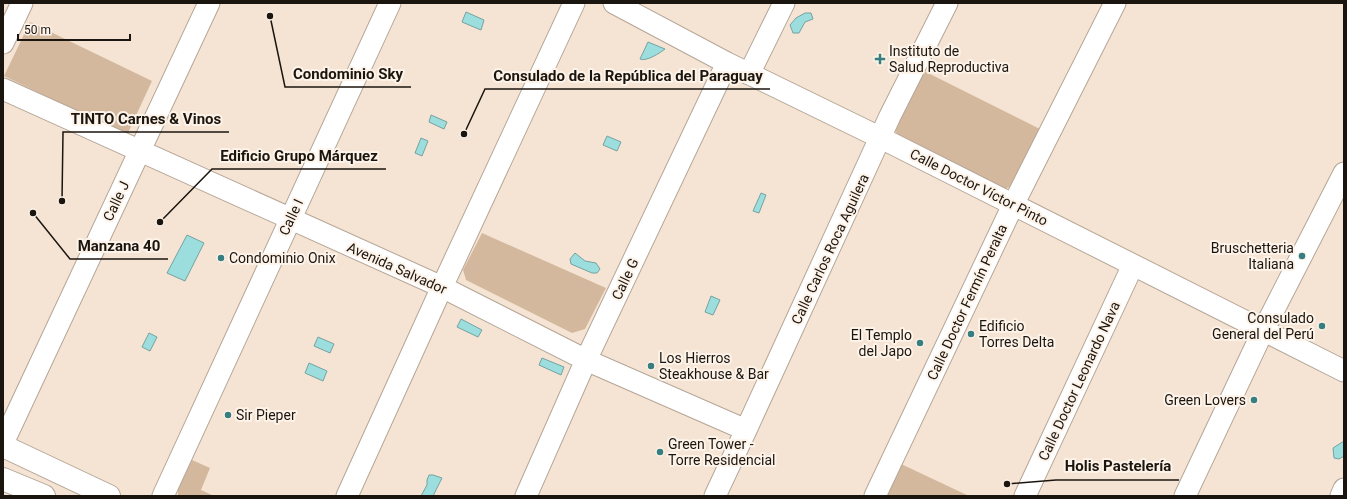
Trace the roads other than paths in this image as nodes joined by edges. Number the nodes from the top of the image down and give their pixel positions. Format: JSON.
{"nodes":[{"id":1,"x":22,"y":3,"type":"edge"},
{"id":2,"x":209,"y":3,"type":"edge"},
{"id":3,"x":390,"y":3,"type":"edge"},
{"id":4,"x":574,"y":3,"type":"edge"},
{"id":5,"x":614,"y":3,"type":"edge"},
{"id":6,"x":784,"y":3,"type":"edge"},
{"id":7,"x":947,"y":3,"type":"edge"},
{"id":8,"x":1115,"y":3,"type":"edge"},
{"id":9,"x":3,"y":44,"type":"edge"},
{"id":10,"x":727,"y":63,"type":"junction"},
{"id":11,"x":749,"y":74,"type":"junction"},
{"id":12,"x":3,"y":89,"type":"edge"},
{"id":13,"x":880,"y":138,"type":"junction"},
{"id":14,"x":140,"y":150,"type":"junction"},
{"id":15,"x":1344,"y":174,"type":"edge"},
{"id":16,"x":1013,"y":205,"type":"junction"},
{"id":17,"x":290,"y":219,"type":"junction"},
{"id":18,"x":1133,"y":265,"type":"junction"},
{"id":19,"x":442,"y":287,"type":"junction"},
{"id":20,"x":1263,"y":331,"type":"junction"},
{"id":21,"x":586,"y":360,"type":"junction"},
{"id":22,"x":1344,"y":371,"type":"edge"},
{"id":23,"x":746,"y":430,"type":"junction"},
{"id":24,"x":3,"y":444,"type":"edge"},
{"id":25,"x":3,"y":479,"type":"edge"},
{"id":26,"x":1344,"y":489,"type":"edge"},
{"id":27,"x":44,"y":496,"type":"edge"},
{"id":28,"x":109,"y":496,"type":"edge"},
{"id":29,"x":163,"y":496,"type":"edge"},
{"id":30,"x":348,"y":496,"type":"edge"},
{"id":31,"x":526,"y":496,"type":"edge"},
{"id":32,"x":714,"y":496,"type":"edge"},
{"id":33,"x":875,"y":496,"type":"edge"},
{"id":34,"x":1025,"y":496,"type":"edge"},
{"id":35,"x":1185,"y":496,"type":"edge"},
{"id":36,"x":1341,"y":496,"type":"edge"}],
"edges":[{"from":1,"to":9,"type":"street"},
{"from":2,"to":14,"type":"street","name":"Calle J"},
{"from":3,"to":17,"type":"street","name":"Calle I"},
{"from":4,"to":19,"type":"street"},
{"from":5,"to":10,"type":"street","name":"Calle Doctor Víctor Pinto"},
{"from":6,"to":11,"type":"street"},
{"from":7,"to":13,"type":"street","name":"Calle Carlos Roca Aguilera"},
{"from":8,"to":16,"type":"street","name":"Calle Doctor Fermín Peralta"},
{"from":10,"to":11,"type":"street","name":"Calle Doctor Víctor Pinto"},
{"from":10,"to":21,"type":"street","name":"Calle G"},
{"from":11,"to":13,"type":"street","name":"Calle Doctor Víctor Pinto"},
{"from":12,"to":14,"type":"street","name":"Avenida Salvador"},
{"from":13,"to":16,"type":"street","name":"Calle Doctor Víctor Pinto"},
{"from":13,"to":23,"type":"street","name":"Calle Carlos Roca Aguilera"},
{"from":14,"to":17,"type":"street","name":"Avenida Salvador"},
{"from":14,"to":24,"type":"street","name":"Calle J"},
{"from":15,"to":20,"type":"street"},
{"from":16,"to":18,"type":"street","name":"Calle Doctor Víctor Pinto"},
{"from":16,"to":33,"type":"street","name":"Calle Doctor Fermín Peralta"},
{"from":17,"to":19,"type":"street","name":"Avenida Salvador"},
{"from":17,"to":29,"type":"street","name":"Calle I"},
{"from":18,"to":20,"type":"street","name":"Calle Doctor Víctor Pinto"},
{"from":18,"to":34,"type":"street","name":"Calle Doctor Leonardo Nava"},
{"from":19,"to":21,"type":"street","name":"Avenida Salvador"},
{"from":19,"to":30,"type":"street"},
{"from":20,"to":22,"type":"street","name":"Calle Doctor Víctor Pinto"},
{"from":20,"to":35,"type":"street"},
{"from":21,"to":23,"type":"street","name":"Avenida Salvador"},
{"from":21,"to":31,"type":"street","name":"Calle G"},
{"from":23,"to":32,"type":"street","name":"Calle Carlos Roca Aguilera"},
{"from":24,"to":28,"type":"main road"},
{"from":25,"to":27,"type":"main road"},
{"from":26,"to":36,"type":"street"}]}
